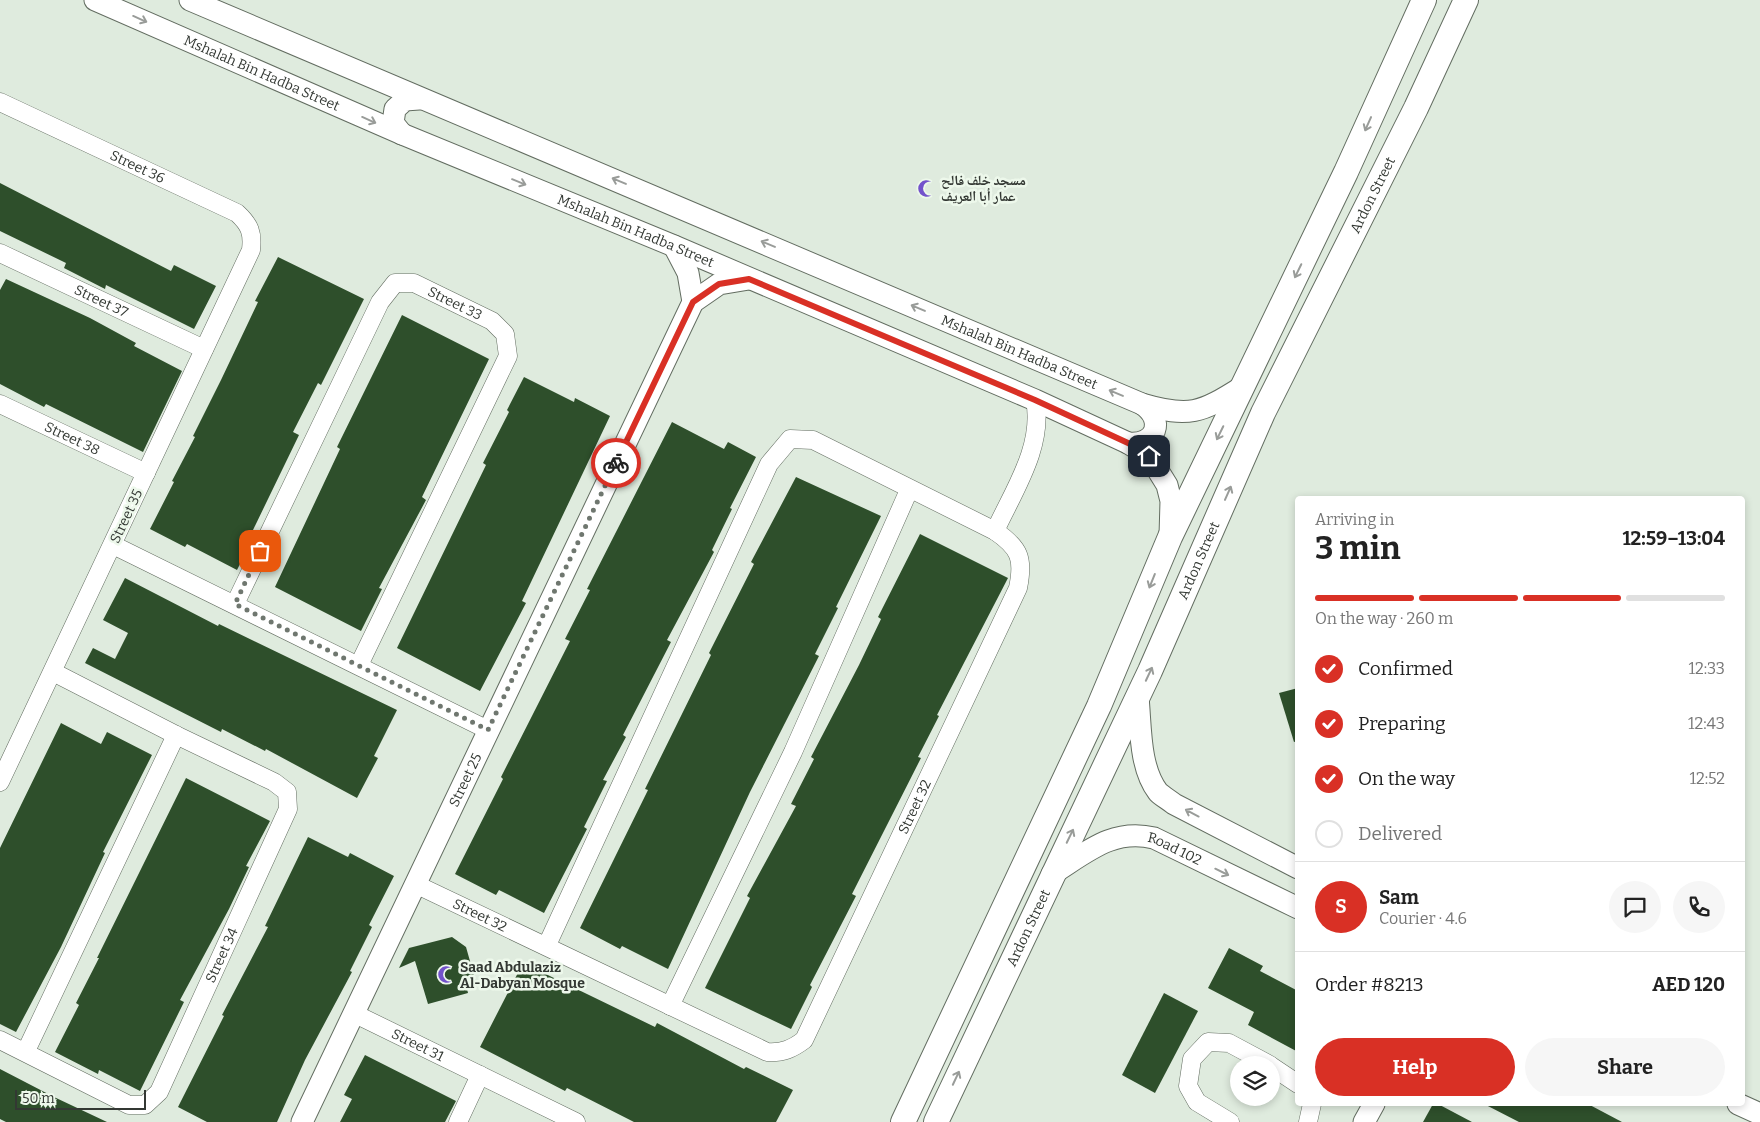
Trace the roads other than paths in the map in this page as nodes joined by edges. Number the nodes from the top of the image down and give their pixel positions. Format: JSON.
{"nodes":[{"id":1,"x":95,"y":0,"type":"edge"},
{"id":2,"x":190,"y":0,"type":"edge"},
{"id":3,"x":1425,"y":0,"type":"edge"},
{"id":4,"x":1466,"y":0,"type":"edge"},
{"id":5,"x":419,"y":99,"type":"junction"},
{"id":6,"x":0,"y":102,"type":"edge"},
{"id":7,"x":1416,"y":108,"type":"junction"},
{"id":8,"x":402,"y":134,"type":"junction"},
{"id":9,"x":674,"y":246,"type":"junction"},
{"id":10,"x":251,"y":250,"type":"joint"},
{"id":11,"x":0,"y":253,"type":"edge"},
{"id":12,"x":749,"y":279,"type":"junction"},
{"id":13,"x":693,"y":302,"type":"junction"},
{"id":14,"x":204,"y":349,"type":"junction"},
{"id":15,"x":1242,"y":387,"type":"junction"},
{"id":16,"x":1035,"y":400,"type":"junction"},
{"id":17,"x":0,"y":404,"type":"edge"},
{"id":18,"x":1142,"y":404,"type":"junction"},
{"id":19,"x":1128,"y":443,"type":"junction"},
{"id":20,"x":146,"y":473,"type":"junction"},
{"id":21,"x":909,"y":490,"type":"junction"},
{"id":22,"x":995,"y":531,"type":"junction"},
{"id":23,"x":1170,"y":537,"type":"junction"},
{"id":24,"x":113,"y":544,"type":"junction"},
{"id":25,"x":235,"y":604,"type":"junction"},
{"id":26,"x":359,"y":665,"type":"junction"},
{"id":27,"x":53,"y":672,"type":"junction"},
{"id":28,"x":1138,"y":697,"type":"junction"},
{"id":29,"x":488,"y":730,"type":"junction"},
{"id":30,"x":176,"y":735,"type":"junction"},
{"id":31,"x":0,"y":782,"type":"edge"},
{"id":32,"x":1295,"y":866,"type":"edge"},
{"id":33,"x":1052,"y":874,"type":"junction"},
{"id":34,"x":415,"y":884,"type":"junction"},
{"id":35,"x":1295,"y":907,"type":"edge"},
{"id":36,"x":547,"y":945,"type":"junction"},
{"id":37,"x":670,"y":1006,"type":"junction"},
{"id":38,"x":355,"y":1014,"type":"junction"},
{"id":39,"x":0,"y":1040,"type":"edge"},
{"id":40,"x":26,"y":1051,"type":"junction"},
{"id":41,"x":1254,"y":1056,"type":"edge"},
{"id":42,"x":1280,"y":1071,"type":"edge"},
{"id":43,"x":480,"y":1075,"type":"junction"},
{"id":44,"x":1295,"y":1082,"type":"edge"},
{"id":45,"x":1312,"y":1106,"type":"edge"},
{"id":46,"x":1373,"y":1106,"type":"edge"},
{"id":47,"x":1742,"y":1106,"type":"edge"},
{"id":48,"x":1760,"y":1114,"type":"edge"},
{"id":49,"x":302,"y":1122,"type":"edge"},
{"id":50,"x":458,"y":1122,"type":"edge"},
{"id":51,"x":576,"y":1122,"type":"edge"},
{"id":52,"x":903,"y":1122,"type":"edge"},
{"id":53,"x":936,"y":1122,"type":"edge"},
{"id":54,"x":1230,"y":1122,"type":"edge"},
{"id":55,"x":1308,"y":1122,"type":"edge"},
{"id":56,"x":1364,"y":1122,"type":"edge"}],
"edges":[{"from":1,"to":8,"type":"street","name":"Mshalah Bin Hadba Street","one_way":true},
{"from":2,"to":5,"type":"street","name":"Mshalah Bin Hadba Street"},
{"from":3,"to":7,"type":"main road"},
{"from":3,"to":15,"type":"main road","name":"Ardon Street","one_way":true},
{"from":4,"to":7,"type":"main road","name":"Ardon Street"},
{"from":5,"to":8,"type":"street"},
{"from":18,"to":5,"type":"street","name":"Mshalah Bin Hadba Street","one_way":true},
{"from":6,"to":10,"type":"street","name":"Street 36"},
{"from":28,"to":7,"type":"main road","name":"Ardon Street","one_way":true},
{"from":8,"to":9,"type":"street","name":"Mshalah Bin Hadba Street","one_way":true},
{"from":9,"to":12,"type":"street","name":"Mshalah Bin Hadba Street"},
{"from":9,"to":13,"type":"street"},
{"from":10,"to":14,"type":"street","name":"Street 35"},
{"from":11,"to":14,"type":"street","name":"Street 37"},
{"from":12,"to":13,"type":"street","name":"Street 25"},
{"from":12,"to":16,"type":"street","name":"Mshalah Bin Hadba Street"},
{"from":13,"to":29,"type":"street","name":"Street 25"},
{"from":14,"to":20,"type":"street","name":"Street 35"},
{"from":15,"to":18,"type":"street","name":"Mshalah Bin Hadba Street"},
{"from":15,"to":23,"type":"main road","name":"Ardon Street","one_way":true},
{"from":16,"to":19,"type":"street","name":"Mshalah Bin Hadba Street"},
{"from":16,"to":22,"type":"street"},
{"from":17,"to":20,"type":"street","name":"Street 38"},
{"from":18,"to":19,"type":"street"},
{"from":19,"to":23,"type":"street","name":"Mshalah Bin Hadba Street"},
{"from":20,"to":24,"type":"street","name":"Street 35"},
{"from":21,"to":22,"type":"street","name":"Street 32"},
{"from":21,"to":36,"type":"street","name":"Street 32"},
{"from":21,"to":37,"type":"street"},
{"from":22,"to":37,"type":"street","name":"Street 32"},
{"from":23,"to":52,"type":"main road","name":"Ardon Street","one_way":true},
{"from":24,"to":25,"type":"street"},
{"from":24,"to":27,"type":"street","name":"Street 35"},
{"from":25,"to":26,"type":"street"},
{"from":25,"to":26,"type":"street","name":"Street 33"},
{"from":26,"to":29,"type":"street"},
{"from":27,"to":30,"type":"street","name":"Street 34"},
{"from":27,"to":31,"type":"street","name":"Street 35"},
{"from":32,"to":28,"type":"street","one_way":true},
{"from":33,"to":28,"type":"main road","name":"Ardon Street","one_way":true},
{"from":29,"to":34,"type":"street","name":"Street 25"},
{"from":30,"to":40,"type":"street"},
{"from":30,"to":40,"type":"street","name":"Street 34"},
{"from":33,"to":35,"type":"street","name":"Road 102","one_way":true},
{"from":53,"to":33,"type":"main road","name":"Ardon Street","one_way":true},
{"from":34,"to":36,"type":"street","name":"Street 32"},
{"from":34,"to":38,"type":"street","name":"Street 25"},
{"from":36,"to":37,"type":"street","name":"Street 32"},
{"from":38,"to":43,"type":"street","name":"Street 31"},
{"from":38,"to":49,"type":"street","name":"Street 25"},
{"from":39,"to":40,"type":"street","name":"Street 34"},
{"from":41,"to":54,"type":"street"},
{"from":42,"to":44,"type":"street"},
{"from":43,"to":50,"type":"street"},
{"from":43,"to":51,"type":"street","name":"Street 31"},
{"from":45,"to":55,"type":"street"},
{"from":46,"to":56,"type":"street"},
{"from":47,"to":48,"type":"street"}]}
